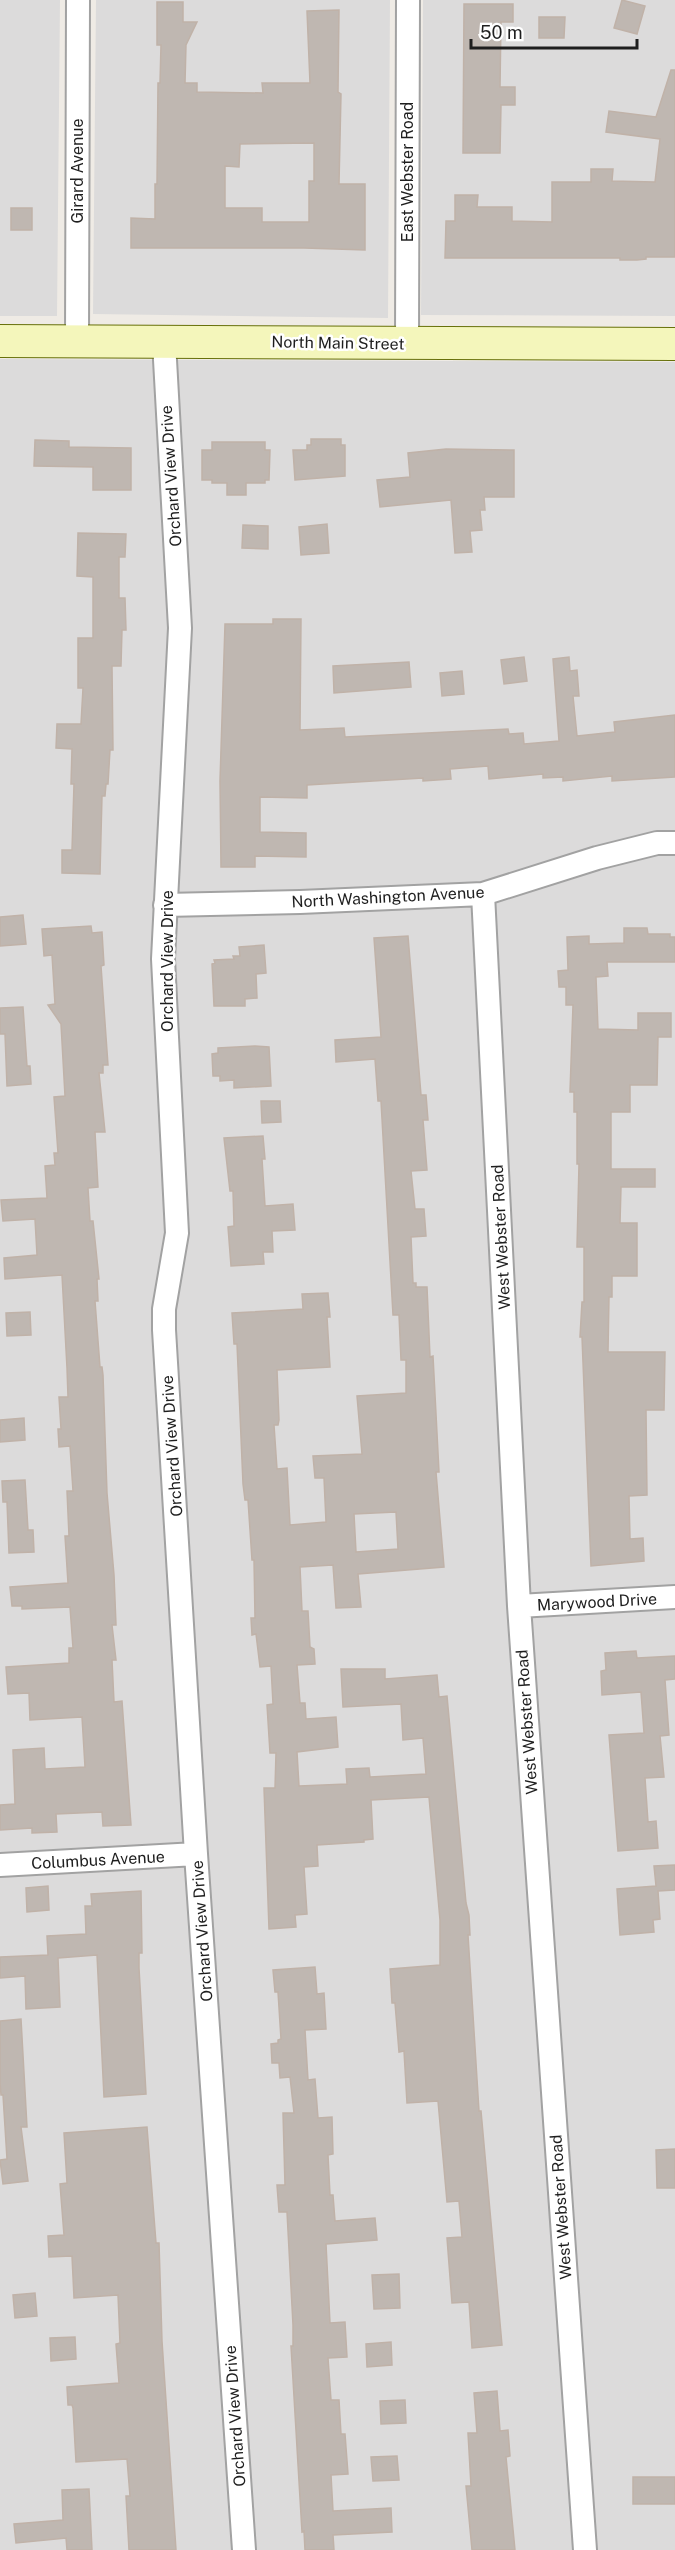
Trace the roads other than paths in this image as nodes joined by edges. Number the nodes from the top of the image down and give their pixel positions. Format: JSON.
{"nodes":[{"id":1,"x":78,"y":0,"type":"edge"},
{"id":2,"x":408,"y":0,"type":"edge"},
{"id":3,"x":0,"y":341,"type":"edge"},
{"id":4,"x":76,"y":342,"type":"junction"},
{"id":5,"x":164,"y":342,"type":"junction"},
{"id":6,"x":407,"y":344,"type":"junction"},
{"id":7,"x":675,"y":344,"type":"edge"},
{"id":8,"x":675,"y":843,"type":"edge"},
{"id":9,"x":483,"y":894,"type":"junction"},
{"id":10,"x":165,"y":905,"type":"junction"},
{"id":11,"x":675,"y":1597,"type":"edge"},
{"id":12,"x":519,"y":1606,"type":"junction"},
{"id":13,"x":196,"y":1854,"type":"junction"},
{"id":14,"x":0,"y":1865,"type":"edge"},
{"id":15,"x":244,"y":2550,"type":"edge"},
{"id":16,"x":585,"y":2550,"type":"edge"}],
"edges":[{"from":1,"to":4,"type":"street","name":"Girard Avenue"},
{"from":2,"to":6,"type":"street","name":"East Webster Road"},
{"from":3,"to":4,"type":"main road","name":"North Main Street"},
{"from":4,"to":5,"type":"main road","name":"North Main Street"},
{"from":5,"to":6,"type":"main road","name":"North Main Street"},
{"from":5,"to":10,"type":"street","name":"Orchard View Drive"},
{"from":6,"to":7,"type":"main road","name":"North Main Street"},
{"from":8,"to":9,"type":"street","name":"North Washington Avenue"},
{"from":9,"to":10,"type":"street","name":"North Washington Avenue"},
{"from":9,"to":12,"type":"street","name":"West Webster Road"},
{"from":10,"to":13,"type":"street","name":"Orchard View Drive"},
{"from":11,"to":12,"type":"street","name":"Marywood Drive"},
{"from":12,"to":16,"type":"street","name":"West Webster Road"},
{"from":13,"to":14,"type":"street","name":"Columbus Avenue"},
{"from":13,"to":15,"type":"street","name":"Orchard View Drive"}]}
